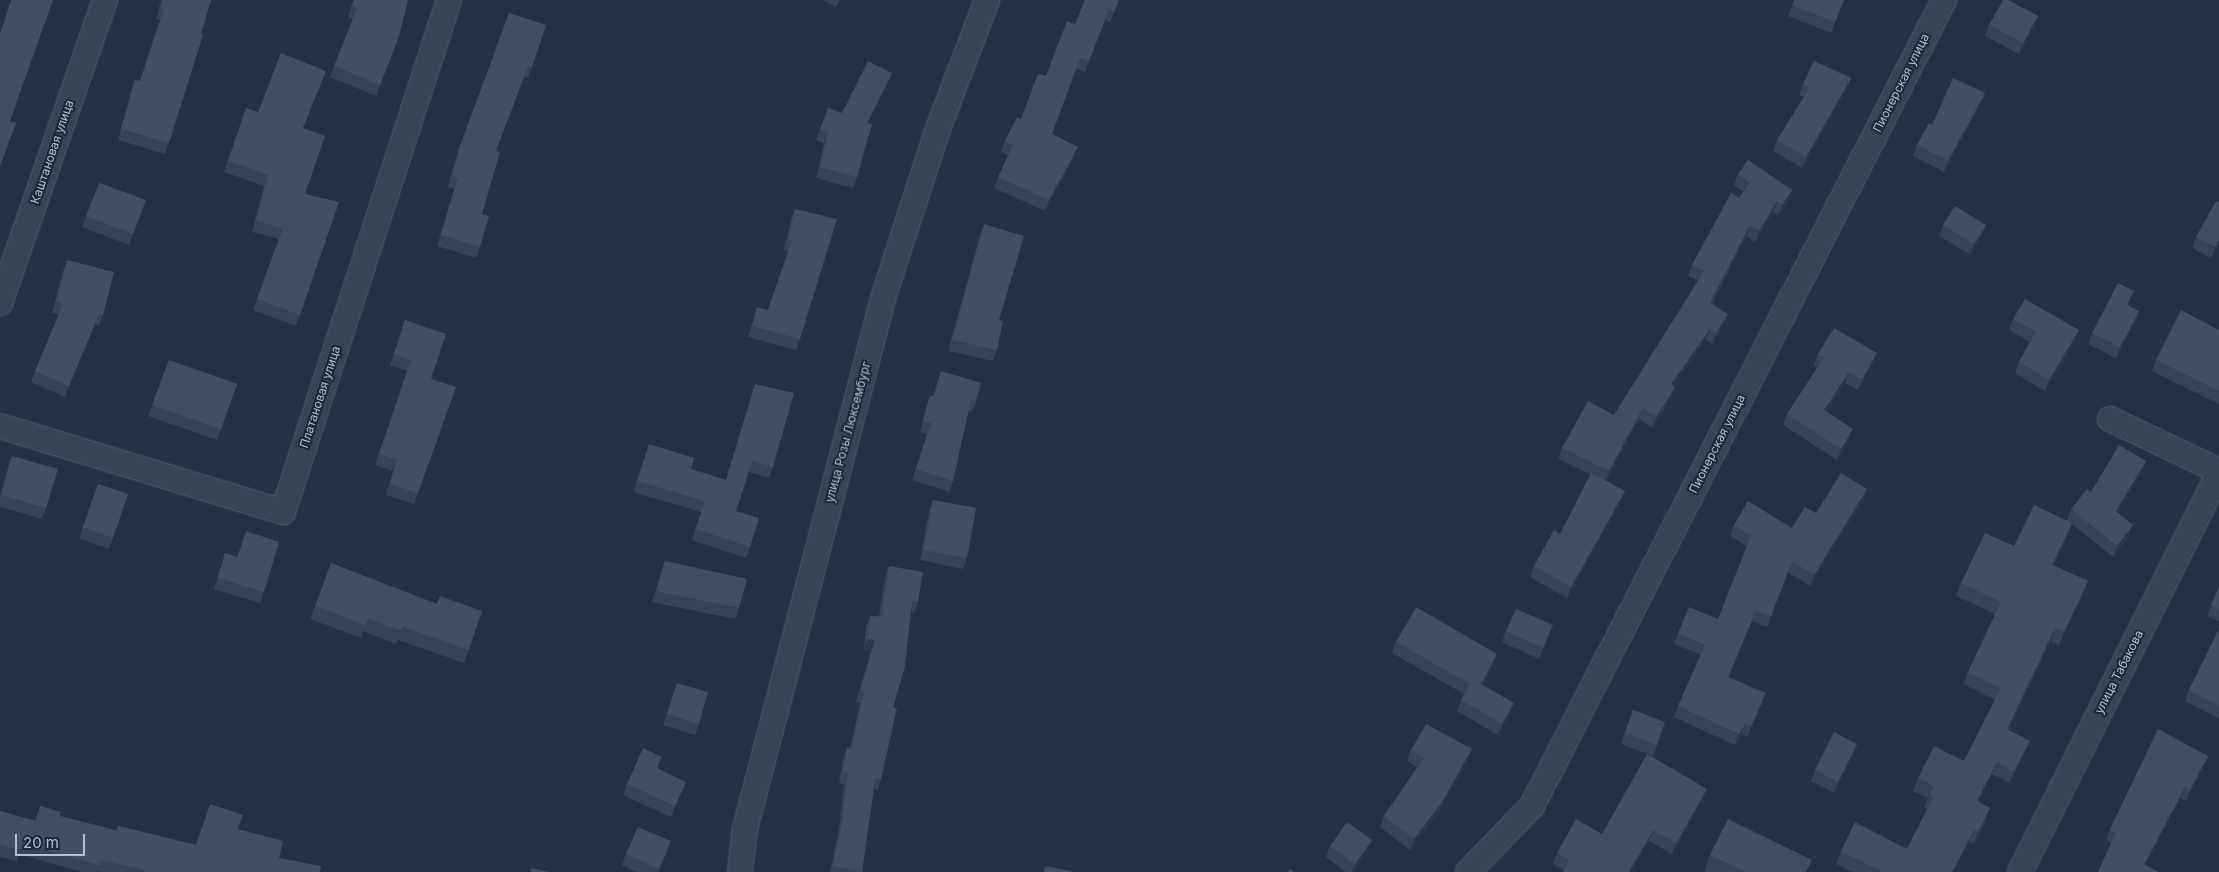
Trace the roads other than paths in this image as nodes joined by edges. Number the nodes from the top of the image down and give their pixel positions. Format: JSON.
{"nodes":[{"id":1,"x":105,"y":0,"type":"edge"},
{"id":2,"x":449,"y":0,"type":"edge"},
{"id":3,"x":987,"y":0,"type":"edge"},
{"id":4,"x":1944,"y":0,"type":"edge"},
{"id":5,"x":0,"y":303,"type":"edge"},
{"id":6,"x":2110,"y":419,"type":"dead end"},
{"id":7,"x":0,"y":426,"type":"edge"},
{"id":8,"x":2219,"y":472,"type":"edge"},
{"id":9,"x":740,"y":872,"type":"edge"},
{"id":10,"x":1468,"y":872,"type":"edge"},
{"id":11,"x":2020,"y":872,"type":"edge"}],
"edges":[{"from":1,"to":5,"type":"street","name":"Каштановая улица"},
{"from":2,"to":7,"type":"street","name":"Платановая улица"},
{"from":3,"to":9,"type":"street","name":"улица Розы Люксембург"},
{"from":4,"to":10,"type":"street","name":"Пионерская улица"},
{"from":6,"to":8,"type":"street","name":"улица Табакова"},
{"from":8,"to":11,"type":"street","name":"улица Табакова"}]}
